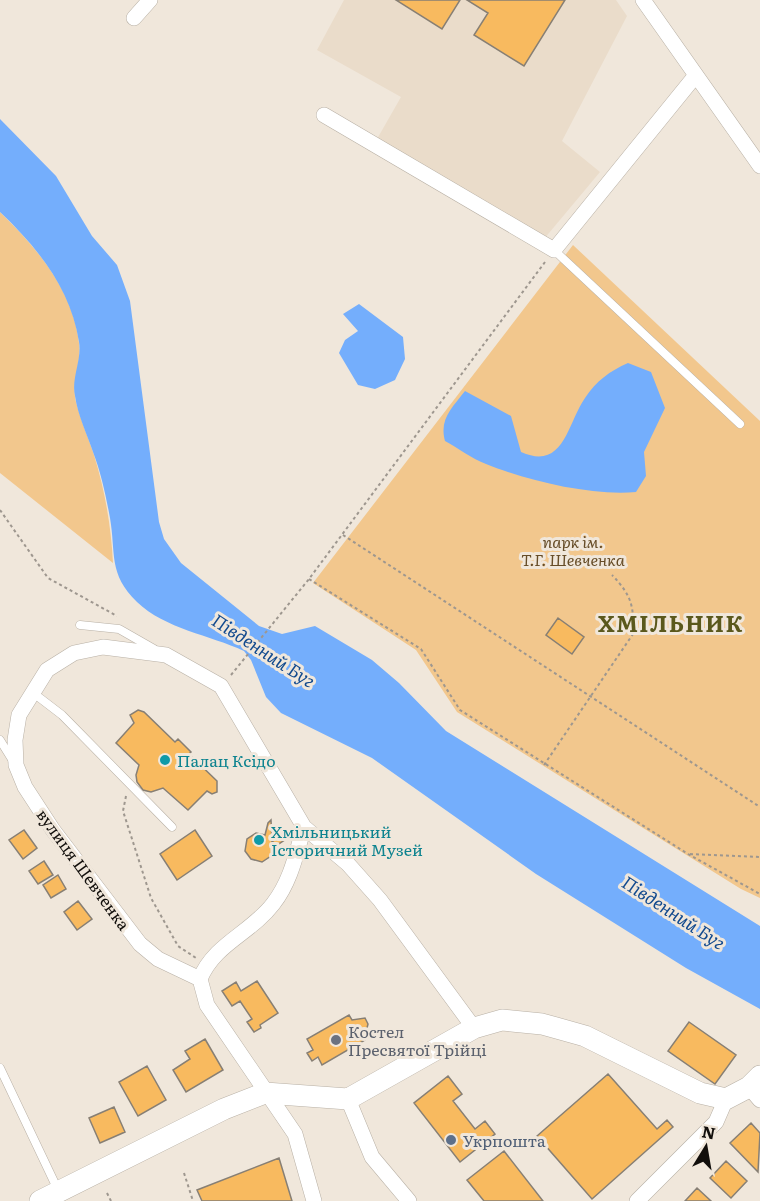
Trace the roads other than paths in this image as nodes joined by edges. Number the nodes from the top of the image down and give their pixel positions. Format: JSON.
{"nodes":[{"id":1,"x":150,"y":0,"type":"edge"},
{"id":2,"x":643,"y":0,"type":"edge"},
{"id":3,"x":134,"y":18,"type":"dead end"},
{"id":4,"x":696,"y":75,"type":"junction"},
{"id":5,"x":324,"y":115,"type":"dead end"},
{"id":6,"x":758,"y":161,"type":"edge"},
{"id":7,"x":554,"y":250,"type":"junction"},
{"id":8,"x":740,"y":424,"type":"dead end"},
{"id":9,"x":80,"y":626,"type":"dead end"},
{"id":10,"x":166,"y":655,"type":"junction"},
{"id":11,"x":32,"y":692,"type":"junction"},
{"id":12,"x":0,"y":740,"type":"edge"},
{"id":13,"x":16,"y":765,"type":"junction"},
{"id":14,"x":172,"y":827,"type":"dead end"},
{"id":15,"x":304,"y":827,"type":"junction"},
{"id":16,"x":200,"y":979,"type":"junction"},
{"id":17,"x":474,"y":1028,"type":"junction"},
{"id":18,"x":0,"y":1068,"type":"edge"},
{"id":19,"x":756,"y":1088,"type":"edge"},
{"id":20,"x":265,"y":1093,"type":"junction"},
{"id":21,"x":348,"y":1099,"type":"junction"},
{"id":22,"x":726,"y":1099,"type":"junction"},
{"id":23,"x":49,"y":1196,"type":"edge"},
{"id":24,"x":314,"y":1201,"type":"edge"},
{"id":25,"x":409,"y":1201,"type":"edge"},
{"id":26,"x":637,"y":1201,"type":"edge"}],
"edges":[{"from":1,"to":3,"type":"street"},
{"from":2,"to":4,"type":"street"},
{"from":4,"to":6,"type":"street"},
{"from":4,"to":7,"type":"street"},
{"from":5,"to":7,"type":"street"},
{"from":7,"to":8,"type":"lane"},
{"from":9,"to":10,"type":"lane"},
{"from":10,"to":11,"type":"street","name":"вулиця Шевченка"},
{"from":10,"to":15,"type":"street","name":"вулиця Шевченка"},
{"from":11,"to":13,"type":"street","name":"вулиця Шевченка"},
{"from":11,"to":14,"type":"lane"},
{"from":12,"to":13,"type":"lane"},
{"from":13,"to":16,"type":"street","name":"вулиця Шевченка"},
{"from":15,"to":16,"type":"street"},
{"from":15,"to":17,"type":"street"},
{"from":16,"to":20,"type":"street"},
{"from":17,"to":21,"type":"main road"},
{"from":17,"to":22,"type":"main road"},
{"from":18,"to":23,"type":"lane"},
{"from":19,"to":22,"type":"main road"},
{"from":20,"to":21,"type":"main road"},
{"from":20,"to":23,"type":"main road"},
{"from":20,"to":24,"type":"street"},
{"from":21,"to":25,"type":"street"},
{"from":22,"to":26,"type":"street"}]}
